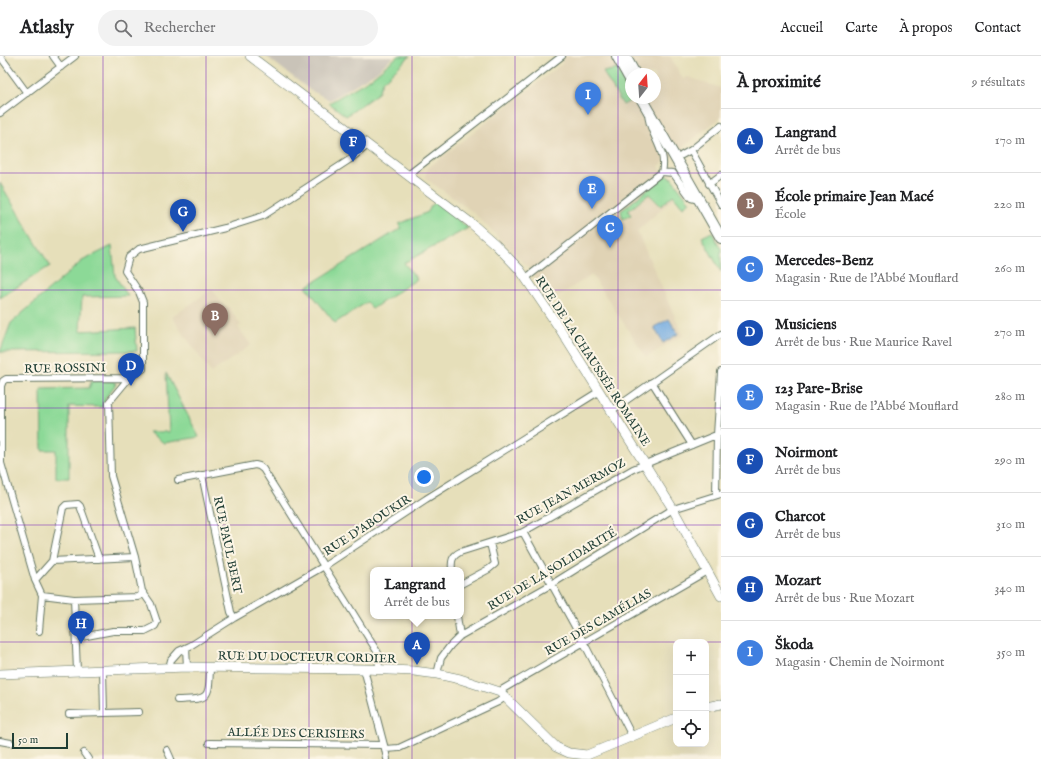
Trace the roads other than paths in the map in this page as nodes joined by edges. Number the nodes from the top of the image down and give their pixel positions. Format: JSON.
{"nodes":[{"id":1,"x":0,"y":56,"type":"edge"},
{"id":2,"x":53,"y":56,"type":"edge"},
{"id":3,"x":75,"y":56,"type":"edge"},
{"id":4,"x":250,"y":56,"type":"edge"},
{"id":5,"x":562,"y":56,"type":"edge"},
{"id":6,"x":617,"y":56,"type":"edge"},
{"id":7,"x":625,"y":56,"type":"edge"},
{"id":8,"x":61,"y":67,"type":"junction"},
{"id":9,"x":632,"y":68,"type":"edge"},
{"id":10,"x":625,"y":70,"type":"edge"},
{"id":11,"x":26,"y":93,"type":"junction"},
{"id":12,"x":645,"y":104,"type":"edge"},
{"id":13,"x":652,"y":104,"type":"edge"},
{"id":14,"x":648,"y":109,"type":"junction"},
{"id":15,"x":0,"y":114,"type":"edge"},
{"id":16,"x":721,"y":126,"type":"edge"},
{"id":17,"x":368,"y":145,"type":"junction"},
{"id":18,"x":691,"y":150,"type":"junction"},
{"id":19,"x":682,"y":155,"type":"junction"},
{"id":20,"x":662,"y":172,"type":"junction"},
{"id":21,"x":408,"y":175,"type":"junction"},
{"id":22,"x":721,"y":175,"type":"edge"},
{"id":23,"x":709,"y":184,"type":"junction"},
{"id":24,"x":699,"y":200,"type":"junction"},
{"id":25,"x":721,"y":204,"type":"edge"},
{"id":26,"x":721,"y":225,"type":"edge"},
{"id":27,"x":721,"y":238,"type":"edge"},
{"id":28,"x":526,"y":278,"type":"junction"},
{"id":29,"x":721,"y":334,"type":"edge"},
{"id":30,"x":721,"y":372,"type":"edge"},
{"id":31,"x":129,"y":378,"type":"junction"},
{"id":32,"x":652,"y":382,"type":"junction"},
{"id":33,"x":598,"y":392,"type":"junction"},
{"id":34,"x":611,"y":410,"type":"junction"},
{"id":35,"x":719,"y":434,"type":"edge"},
{"id":36,"x":692,"y":445,"type":"junction"},
{"id":37,"x":644,"y":464,"type":"junction"},
{"id":38,"x":202,"y":476,"type":"junction"},
{"id":39,"x":178,"y":480,"type":"dead end"},
{"id":40,"x":719,"y":495,"type":"edge"},
{"id":41,"x":673,"y":509,"type":"junction"},
{"id":42,"x":523,"y":532,"type":"junction"},
{"id":43,"x":490,"y":543,"type":"junction"},
{"id":44,"x":134,"y":557,"type":"junction"},
{"id":45,"x":99,"y":559,"type":"junction"},
{"id":46,"x":52,"y":561,"type":"junction"},
{"id":47,"x":323,"y":566,"type":"junction"},
{"id":48,"x":452,"y":567,"type":"edge"},
{"id":49,"x":707,"y":571,"type":"junction"},
{"id":50,"x":35,"y":580,"type":"junction"},
{"id":51,"x":464,"y":582,"type":"edge"},
{"id":52,"x":552,"y":584,"type":"junction"},
{"id":53,"x":142,"y":591,"type":"junction"},
{"id":54,"x":42,"y":595,"type":"junction"},
{"id":55,"x":721,"y":596,"type":"edge"},
{"id":56,"x":74,"y":599,"type":"junction"},
{"id":57,"x":234,"y":618,"type":"junction"},
{"id":58,"x":457,"y":619,"type":"edge"},
{"id":59,"x":39,"y":631,"type":"dead end"},
{"id":60,"x":460,"y":636,"type":"junction"},
{"id":61,"x":76,"y":638,"type":"junction"},
{"id":62,"x":584,"y":643,"type":"junction"},
{"id":63,"x":186,"y":648,"type":"junction"},
{"id":64,"x":187,"y":667,"type":"junction"},
{"id":65,"x":210,"y":667,"type":"junction"},
{"id":66,"x":170,"y":668,"type":"junction"},
{"id":67,"x":364,"y":669,"type":"junction"},
{"id":68,"x":103,"y":670,"type":"junction"},
{"id":69,"x":379,"y":670,"type":"junction"},
{"id":70,"x":77,"y":671,"type":"junction"},
{"id":71,"x":0,"y":674,"type":"edge"},
{"id":72,"x":437,"y":674,"type":"junction"},
{"id":73,"x":503,"y":694,"type":"junction"},
{"id":74,"x":177,"y":700,"type":"dead end"},
{"id":75,"x":721,"y":704,"type":"edge"},
{"id":76,"x":709,"y":706,"type":"edge"},
{"id":77,"x":139,"y":712,"type":"dead end"},
{"id":78,"x":104,"y":713,"type":"junction"},
{"id":79,"x":69,"y":714,"type":"dead end"},
{"id":80,"x":673,"y":719,"type":"edge"},
{"id":81,"x":632,"y":736,"type":"junction"},
{"id":82,"x":0,"y":741,"type":"edge"},
{"id":83,"x":11,"y":743,"type":"dead end"},
{"id":84,"x":209,"y":743,"type":"dead end"},
{"id":85,"x":384,"y":747,"type":"junction"},
{"id":86,"x":168,"y":750,"type":"dead end"},
{"id":87,"x":569,"y":756,"type":"edge"},
{"id":88,"x":171,"y":759,"type":"edge"},
{"id":89,"x":386,"y":759,"type":"edge"}],
"edges":[{"from":1,"to":11,"type":"street"},
{"from":2,"to":8,"type":"street"},
{"from":3,"to":8,"type":"street"},
{"from":4,"to":17,"type":"street","name":"RUE DE LA CHAUSSÉE ROMAINE"},
{"from":5,"to":21,"type":"street"},
{"from":6,"to":10,"type":"main road"},
{"from":7,"to":9,"type":"main road"},
{"from":8,"to":11,"type":"street"},
{"from":11,"to":15,"type":"street"},
{"from":12,"to":14,"type":"main road"},
{"from":13,"to":19,"type":"main road"},
{"from":14,"to":20,"type":"street"},
{"from":14,"to":24,"type":"main road"},
{"from":16,"to":18,"type":"street"},
{"from":17,"to":21,"type":"street","name":"RUE DE LA CHAUSSÉE ROMAINE"},
{"from":17,"to":31,"type":"street"},
{"from":18,"to":19,"type":"street"},
{"from":18,"to":23,"type":"street"},
{"from":19,"to":26,"type":"main road"},
{"from":20,"to":24,"type":"street"},
{"from":20,"to":28,"type":"street"},
{"from":21,"to":28,"type":"street","name":"RUE DE LA CHAUSSÉE ROMAINE"},
{"from":22,"to":23,"type":"street"},
{"from":23,"to":25,"type":"street"},
{"from":24,"to":27,"type":"main road"},
{"from":28,"to":33,"type":"street","name":"RUE DE LA CHAUSSÉE ROMAINE"},
{"from":29,"to":32,"type":"street"},
{"from":30,"to":35,"type":"street"},
{"from":31,"to":44,"type":"street"},
{"from":31,"to":50,"type":"street","name":"RUE ROSSINI"},
{"from":32,"to":34,"type":"street"},
{"from":32,"to":36,"type":"street"},
{"from":33,"to":34,"type":"street","name":"RUE DE LA CHAUSSÉE ROMAINE"},
{"from":33,"to":47,"type":"street","name":"RUE D'ABOUKIR"},
{"from":34,"to":37,"type":"street","name":"RUE DE LA CHAUSSÉE ROMAINE"},
{"from":35,"to":36,"type":"street","name":"RUE JEAN MERMOZ"},
{"from":35,"to":40,"type":"street"},
{"from":36,"to":37,"type":"street","name":"RUE JEAN MERMOZ"},
{"from":37,"to":41,"type":"street","name":"RUE DE LA CHAUSSÉE ROMAINE"},
{"from":37,"to":42,"type":"street","name":"RUE JEAN MERMOZ"},
{"from":38,"to":39,"type":"street"},
{"from":38,"to":47,"type":"street"},
{"from":38,"to":57,"type":"street","name":"RUE PAUL BERT"},
{"from":40,"to":41,"type":"street","name":"RUE DE LA SOLIDARITÉ"},
{"from":41,"to":49,"type":"street","name":"RUE DE LA CHAUSSÉE ROMAINE"},
{"from":41,"to":52,"type":"street","name":"RUE DE LA SOLIDARITÉ"},
{"from":42,"to":43,"type":"street","name":"RUE JEAN MERMOZ"},
{"from":42,"to":52,"type":"street"},
{"from":43,"to":48,"type":"street","name":"RUE JEAN MERMOZ"},
{"from":43,"to":51,"type":"street"},
{"from":44,"to":45,"type":"street"},
{"from":44,"to":53,"type":"street"},
{"from":45,"to":46,"type":"street"},
{"from":45,"to":46,"type":"street"},
{"from":46,"to":50,"type":"street"},
{"from":47,"to":57,"type":"street","name":"RUE D'ABOUKIR"},
{"from":47,"to":69,"type":"street"},
{"from":49,"to":55,"type":"street","name":"RUE DE LA CHAUSSÉE ROMAINE"},
{"from":49,"to":62,"type":"street","name":"RUE DES CAMÉLIAS"},
{"from":50,"to":54,"type":"street"},
{"from":52,"to":60,"type":"street","name":"RUE DE LA SOLIDARITÉ"},
{"from":52,"to":62,"type":"street"},
{"from":53,"to":56,"type":"street"},
{"from":53,"to":61,"type":"street"},
{"from":54,"to":56,"type":"street"},
{"from":54,"to":59,"type":"street"},
{"from":56,"to":61,"type":"street"},
{"from":57,"to":63,"type":"street","name":"RUE D'ABOUKIR"},
{"from":58,"to":60,"type":"street"},
{"from":60,"to":72,"type":"street","name":"RUE DE LA SOLIDARITÉ"},
{"from":61,"to":70,"type":"street"},
{"from":62,"to":73,"type":"street","name":"RUE DES CAMÉLIAS"},
{"from":62,"to":81,"type":"street"},
{"from":63,"to":64,"type":"street"},
{"from":63,"to":66,"type":"street","name":"RUE D'ABOUKIR"},
{"from":64,"to":65,"type":"street","name":"RUE DU DOCTEUR CORDIER"},
{"from":64,"to":66,"type":"street","name":"RUE DU DOCTEUR CORDIER"},
{"from":65,"to":67,"type":"street","name":"RUE DU DOCTEUR CORDIER"},
{"from":65,"to":74,"type":"street"},
{"from":66,"to":68,"type":"street","name":"RUE DU DOCTEUR CORDIER"},
{"from":67,"to":69,"type":"street","name":"RUE DU DOCTEUR CORDIER"},
{"from":67,"to":85,"type":"street"},
{"from":68,"to":70,"type":"street","name":"RUE DU DOCTEUR CORDIER"},
{"from":68,"to":78,"type":"street"},
{"from":69,"to":72,"type":"street","name":"RUE DU DOCTEUR CORDIER"},
{"from":70,"to":71,"type":"street","name":"RUE DU DOCTEUR CORDIER"},
{"from":72,"to":73,"type":"street","name":"RUE DU DOCTEUR CORDIER"},
{"from":73,"to":85,"type":"street","name":"RUE DES CAMÉLIAS"},
{"from":73,"to":87,"type":"street","name":"RUE DU DOCTEUR CORDIER"},
{"from":75,"to":76,"type":"street"},
{"from":77,"to":78,"type":"street"},
{"from":78,"to":79,"type":"street"},
{"from":80,"to":81,"type":"street","name":"RUE DU DOCTEUR CORDIER"},
{"from":81,"to":87,"type":"street","name":"RUE DU DOCTEUR CORDIER"},
{"from":82,"to":83,"type":"street"},
{"from":84,"to":85,"type":"street","name":"ALLÉE DES CERISIERS"},
{"from":85,"to":89,"type":"street"},
{"from":86,"to":88,"type":"street"}]}
